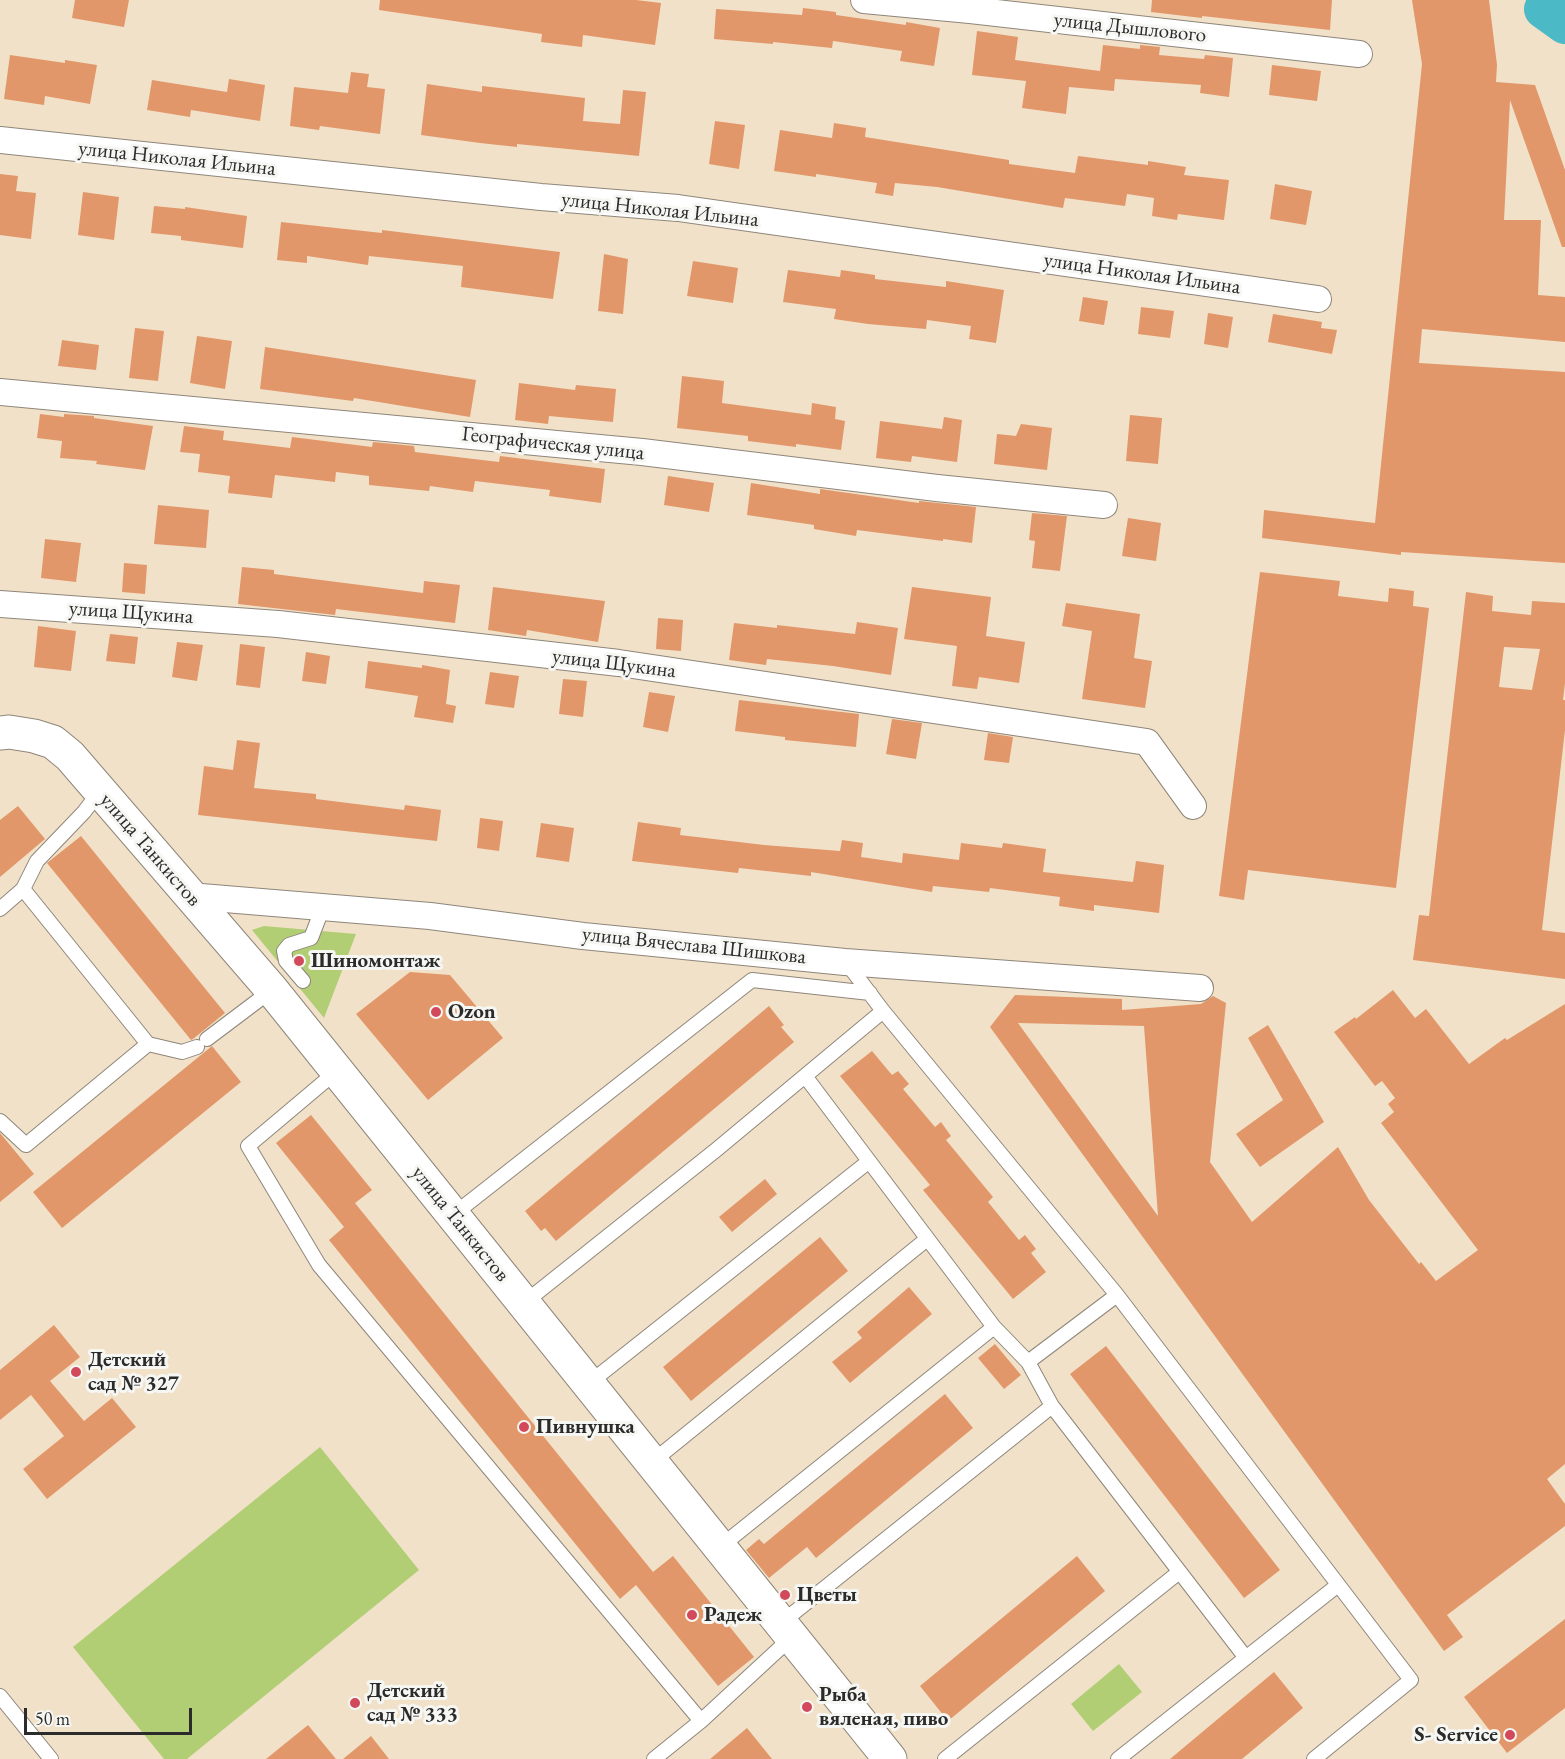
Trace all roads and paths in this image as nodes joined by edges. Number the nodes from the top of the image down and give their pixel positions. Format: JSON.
{"nodes":[{"id":1,"x":864,"y":0,"type":"edge"},
{"id":2,"x":1359,"y":54,"type":"dead end"},
{"id":3,"x":0,"y":140,"type":"edge"},
{"id":4,"x":1318,"y":298,"type":"dead end"},
{"id":5,"x":0,"y":392,"type":"edge"},
{"id":6,"x":1104,"y":505,"type":"dead end"},
{"id":7,"x":0,"y":604,"type":"edge"},
{"id":8,"x":0,"y":734,"type":"edge"},
{"id":9,"x":100,"y":791,"type":"junction"},
{"id":10,"x":1193,"y":806,"type":"dead end"},
{"id":11,"x":24,"y":889,"type":"junction"},
{"id":12,"x":189,"y":896,"type":"junction"},
{"id":13,"x":323,"y":907,"type":"junction"},
{"id":14,"x":0,"y":909,"type":"edge"},
{"id":15,"x":846,"y":962,"type":"junction"},
{"id":16,"x":303,"y":981,"type":"dead end"},
{"id":17,"x":1200,"y":988,"type":"dead end"},
{"id":18,"x":272,"y":990,"type":"junction"},
{"id":19,"x":870,"y":993,"type":"junction"},
{"id":20,"x":884,"y":1011,"type":"junction"},
{"id":21,"x":148,"y":1044,"type":"junction"},
{"id":22,"x":337,"y":1071,"type":"junction"},
{"id":23,"x":805,"y":1076,"type":"junction"},
{"id":24,"x":0,"y":1121,"type":"edge"},
{"id":25,"x":868,"y":1162,"type":"junction"},
{"id":26,"x":453,"y":1215,"type":"junction"},
{"id":27,"x":927,"y":1239,"type":"junction"},
{"id":28,"x":1117,"y":1295,"type":"junction"},
{"id":29,"x":524,"y":1303,"type":"junction"},
{"id":30,"x":994,"y":1327,"type":"junction"},
{"id":31,"x":1028,"y":1362,"type":"junction"},
{"id":32,"x":588,"y":1384,"type":"junction"},
{"id":33,"x":1052,"y":1406,"type":"junction"},
{"id":34,"x":652,"y":1462,"type":"junction"},
{"id":35,"x":720,"y":1547,"type":"junction"},
{"id":36,"x":1178,"y":1573,"type":"junction"},
{"id":37,"x":1338,"y":1585,"type":"junction"},
{"id":38,"x":786,"y":1630,"type":"junction"},
{"id":39,"x":1246,"y":1658,"type":"junction"},
{"id":40,"x":0,"y":1696,"type":"edge"},
{"id":41,"x":701,"y":1721,"type":"junction"},
{"id":42,"x":51,"y":1759,"type":"edge"},
{"id":43,"x":654,"y":1759,"type":"edge"},
{"id":44,"x":890,"y":1759,"type":"edge"},
{"id":45,"x":945,"y":1759,"type":"edge"},
{"id":46,"x":1118,"y":1759,"type":"edge"},
{"id":47,"x":1314,"y":1759,"type":"edge"}],
"edges":[{"from":1,"to":2,"type":"street","name":"улица Дышлового"},
{"from":3,"to":4,"type":"street","name":"улица Николая Ильина"},
{"from":5,"to":6,"type":"street","name":"Географическая улица"},
{"from":7,"to":10,"type":"street","name":"улица Щукина"},
{"from":8,"to":9,"type":"main road","name":"улица Танкистов"},
{"from":9,"to":11,"type":"lane"},
{"from":9,"to":12,"type":"main road","name":"улица Танкистов"},
{"from":11,"to":14,"type":"lane"},
{"from":11,"to":21,"type":"lane"},
{"from":12,"to":13,"type":"street","name":"улица Вячеслава Шишкова"},
{"from":12,"to":18,"type":"main road","name":"улица Танкистов"},
{"from":13,"to":15,"type":"street","name":"улица Вячеслава Шишкова"},
{"from":13,"to":16,"type":"lane"},
{"from":15,"to":17,"type":"street","name":"улица Вячеслава Шишкова"},
{"from":15,"to":19,"type":"lane"},
{"from":18,"to":21,"type":"lane"},
{"from":18,"to":22,"type":"main road","name":"улица Танкистов"},
{"from":19,"to":20,"type":"lane"},
{"from":19,"to":26,"type":"lane"},
{"from":20,"to":23,"type":"lane"},
{"from":20,"to":28,"type":"lane"},
{"from":21,"to":24,"type":"lane"},
{"from":22,"to":26,"type":"main road","name":"улица Танкистов"},
{"from":22,"to":41,"type":"lane"},
{"from":23,"to":25,"type":"lane"},
{"from":23,"to":29,"type":"lane"},
{"from":25,"to":27,"type":"lane"},
{"from":25,"to":32,"type":"lane"},
{"from":26,"to":29,"type":"main road","name":"улица Танкистов"},
{"from":27,"to":30,"type":"lane"},
{"from":27,"to":34,"type":"lane"},
{"from":28,"to":31,"type":"lane"},
{"from":28,"to":37,"type":"lane"},
{"from":29,"to":32,"type":"main road","name":"улица Танкистов"},
{"from":30,"to":31,"type":"lane"},
{"from":30,"to":35,"type":"lane"},
{"from":31,"to":33,"type":"lane"},
{"from":32,"to":34,"type":"main road","name":"улица Танкистов"},
{"from":33,"to":36,"type":"lane"},
{"from":33,"to":38,"type":"lane"},
{"from":34,"to":35,"type":"main road","name":"улица Танкистов"},
{"from":35,"to":38,"type":"main road","name":"улица Танкистов"},
{"from":36,"to":39,"type":"lane"},
{"from":36,"to":45,"type":"lane"},
{"from":37,"to":39,"type":"lane"},
{"from":37,"to":47,"type":"lane"},
{"from":38,"to":41,"type":"lane"},
{"from":38,"to":44,"type":"main road","name":"улица Танкистов"},
{"from":39,"to":46,"type":"lane"},
{"from":40,"to":42,"type":"lane"},
{"from":41,"to":43,"type":"lane"}]}
